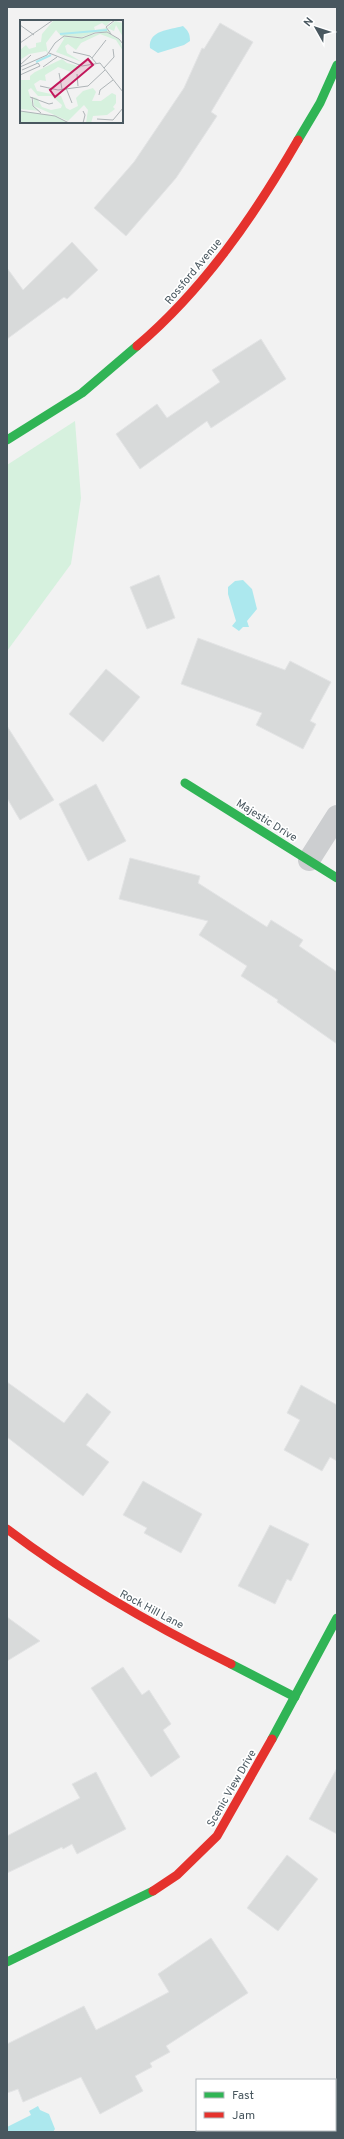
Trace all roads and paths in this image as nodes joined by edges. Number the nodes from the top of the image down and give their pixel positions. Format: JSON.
{"nodes":[{"id":1,"x":337,"y":65,"type":"edge"},
{"id":2,"x":7,"y":440,"type":"edge"},
{"id":3,"x":185,"y":784,"type":"dead end"},
{"id":4,"x":337,"y":816,"type":"edge"},
{"id":5,"x":309,"y":860,"type":"junction"},
{"id":6,"x":337,"y":878,"type":"edge"},
{"id":7,"x":7,"y":1528,"type":"edge"},
{"id":8,"x":337,"y":1618,"type":"edge"},
{"id":9,"x":295,"y":1697,"type":"junction"},
{"id":10,"x":7,"y":1962,"type":"edge"}],
"edges":[{"from":1,"to":2,"type":"street","name":"Rossford Avenue"},
{"from":3,"to":5,"type":"street","name":"Majestic Drive"},
{"from":4,"to":5,"type":"street"},
{"from":5,"to":6,"type":"street","name":"Majestic Drive"},
{"from":7,"to":9,"type":"street","name":"Rock Hill Lane"},
{"from":8,"to":9,"type":"street","name":"Scenic View Drive"},
{"from":9,"to":10,"type":"street","name":"Scenic View Drive"}]}
